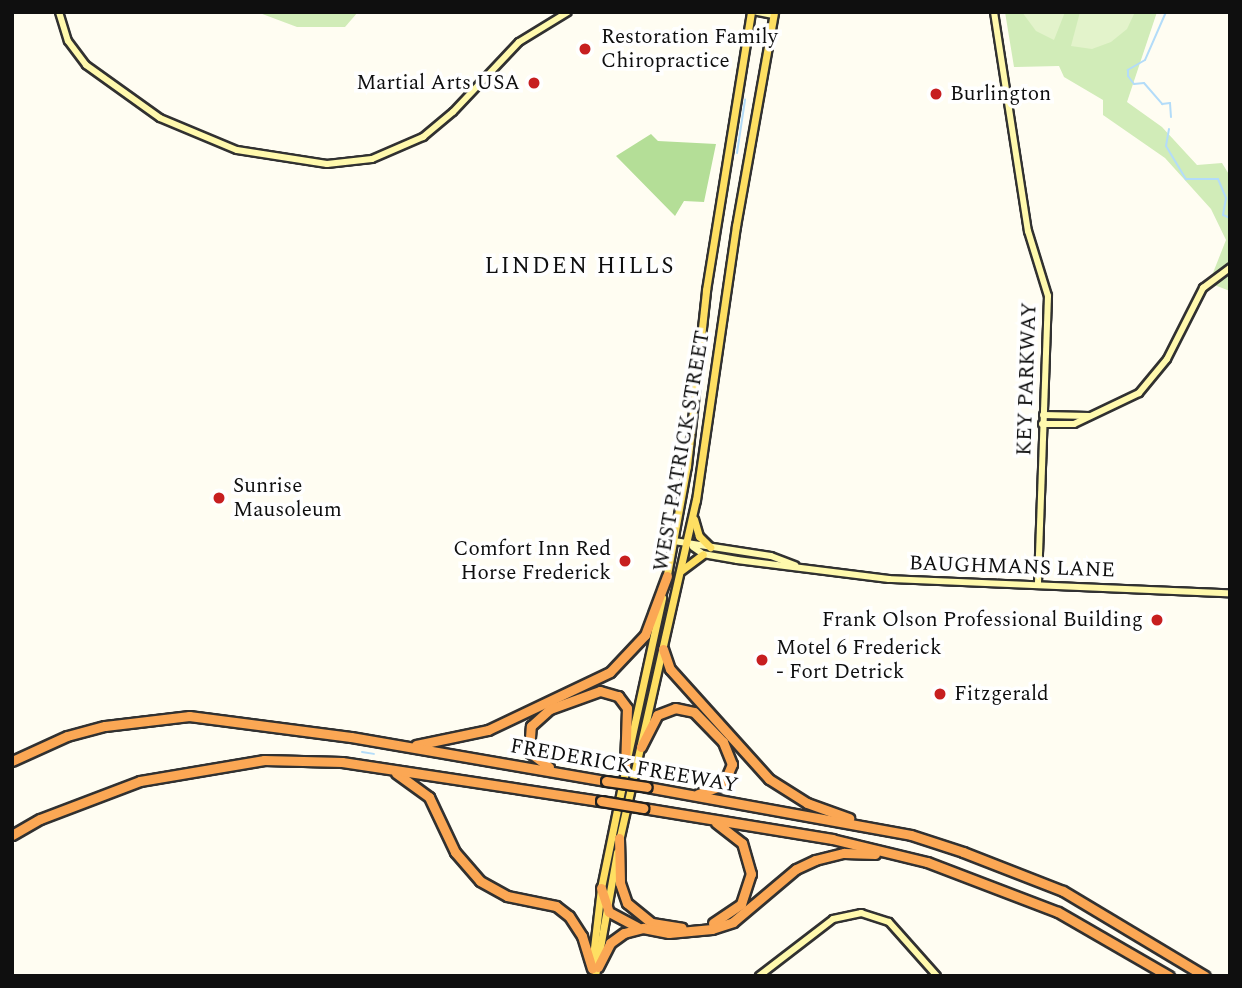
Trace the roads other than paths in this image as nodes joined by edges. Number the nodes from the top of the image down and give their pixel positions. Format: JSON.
{"nodes":[{"id":1,"x":59,"y":12,"type":"edge"},
{"id":2,"x":568,"y":12,"type":"edge"},
{"id":3,"x":751,"y":12,"type":"edge"},
{"id":4,"x":757,"y":12,"type":"edge"},
{"id":5,"x":994,"y":12,"type":"edge"},
{"id":6,"x":774,"y":14,"type":"edge"},
{"id":7,"x":1230,"y":268,"type":"edge"},
{"id":8,"x":1043,"y":415,"type":"junction"},
{"id":9,"x":1094,"y":416,"type":"junction"},
{"id":10,"x":1042,"y":424,"type":"junction"},
{"id":11,"x":693,"y":515,"type":"junction"},
{"id":12,"x":674,"y":541,"type":"junction"},
{"id":13,"x":690,"y":546,"type":"junction"},
{"id":14,"x":710,"y":547,"type":"junction"},
{"id":15,"x":703,"y":554,"type":"junction"},
{"id":16,"x":795,"y":565,"type":"junction"},
{"id":17,"x":680,"y":573,"type":"junction"},
{"id":18,"x":667,"y":576,"type":"junction"},
{"id":19,"x":1038,"y":585,"type":"junction"},
{"id":20,"x":1230,"y":593,"type":"edge"},
{"id":21,"x":663,"y":649,"type":"junction"},
{"id":22,"x":351,"y":737,"type":"junction"},
{"id":23,"x":641,"y":747,"type":"junction"},
{"id":24,"x":12,"y":761,"type":"edge"},
{"id":25,"x":385,"y":768,"type":"junction"},
{"id":26,"x":625,"y":768,"type":"junction"},
{"id":27,"x":564,"y":773,"type":"junction"},
{"id":28,"x":679,"y":794,"type":"junction"},
{"id":29,"x":680,"y":814,"type":"junction"},
{"id":30,"x":12,"y":835,"type":"edge"},
{"id":31,"x":911,"y":835,"type":"junction"},
{"id":32,"x":619,"y":838,"type":"junction"},
{"id":33,"x":927,"y":862,"type":"junction"},
{"id":34,"x":601,"y":888,"type":"junction"},
{"id":35,"x":607,"y":907,"type":"junction"},
{"id":36,"x":643,"y":928,"type":"junction"},
{"id":37,"x":595,"y":972,"type":"edge"},
{"id":38,"x":759,"y":976,"type":"edge"},
{"id":39,"x":937,"y":976,"type":"edge"},
{"id":40,"x":1169,"y":976,"type":"edge"},
{"id":41,"x":1205,"y":976,"type":"edge"}],
"edges":[{"from":1,"to":2,"type":"street"},
{"from":3,"to":12,"type":"main road","name":"WEST PATRICK STREET"},
{"from":4,"to":6,"type":"street"},
{"from":5,"to":8,"type":"street","name":"KEY PARKWAY"},
{"from":6,"to":11,"type":"main road","name":"WEST PATRICK STREET"},
{"from":7,"to":9,"type":"street"},
{"from":8,"to":9,"type":"street"},
{"from":8,"to":10,"type":"street","name":"KEY PARKWAY"},
{"from":9,"to":10,"type":"street"},
{"from":10,"to":19,"type":"street","name":"KEY PARKWAY"},
{"from":11,"to":13,"type":"main road","name":"WEST PATRICK STREET"},
{"from":11,"to":14,"type":"main road"},
{"from":12,"to":13,"type":"street","name":"BAUGHMANS LANE"},
{"from":12,"to":18,"type":"main road","name":"WEST PATRICK STREET"},
{"from":13,"to":14,"type":"street","name":"BAUGHMANS LANE"},
{"from":13,"to":15,"type":"street","name":"BAUGHMANS LANE"},
{"from":13,"to":17,"type":"main road","name":"WEST PATRICK STREET"},
{"from":14,"to":16,"type":"street","name":"BAUGHMANS LANE"},
{"from":15,"to":16,"type":"street","name":"BAUGHMANS LANE"},
{"from":15,"to":17,"type":"main road"},
{"from":16,"to":19,"type":"street","name":"BAUGHMANS LANE"},
{"from":17,"to":21,"type":"main road","name":"WEST PATRICK STREET"},
{"from":18,"to":22,"type":"highway"},
{"from":18,"to":26,"type":"main road","name":"WEST PATRICK STREET"},
{"from":19,"to":20,"type":"street","name":"BAUGHMANS LANE"},
{"from":21,"to":23,"type":"main road","name":"WEST PATRICK STREET"},
{"from":21,"to":31,"type":"highway"},
{"from":22,"to":24,"type":"highway","name":"FREDERICK FREEWAY"},
{"from":22,"to":27,"type":"highway","name":"FREDERICK FREEWAY"},
{"from":23,"to":28,"type":"highway"},
{"from":23,"to":32,"type":"main road","name":"WEST PATRICK STREET"},
{"from":25,"to":29,"type":"highway","name":"FREDERICK FREEWAY","bridge":true},
{"from":25,"to":30,"type":"highway","name":"FREDERICK FREEWAY"},
{"from":25,"to":37,"type":"highway"},
{"from":26,"to":27,"type":"highway"},
{"from":26,"to":34,"type":"main road","name":"WEST PATRICK STREET"},
{"from":27,"to":28,"type":"highway","name":"FREDERICK FREEWAY","bridge":true},
{"from":28,"to":31,"type":"highway","name":"FREDERICK FREEWAY"},
{"from":29,"to":32,"type":"highway"},
{"from":29,"to":33,"type":"highway","name":"FREDERICK FREEWAY"},
{"from":31,"to":41,"type":"highway","name":"FREDERICK FREEWAY"},
{"from":32,"to":35,"type":"main road","name":"WEST PATRICK STREET"},
{"from":33,"to":36,"type":"highway"},
{"from":33,"to":40,"type":"highway","name":"FREDERICK FREEWAY"},
{"from":34,"to":35,"type":"highway"},
{"from":34,"to":37,"type":"main road","name":"WEST PATRICK STREET"},
{"from":35,"to":36,"type":"highway"},
{"from":35,"to":37,"type":"main road","name":"WEST PATRICK STREET"},
{"from":36,"to":37,"type":"highway"},
{"from":38,"to":39,"type":"street"}]}
